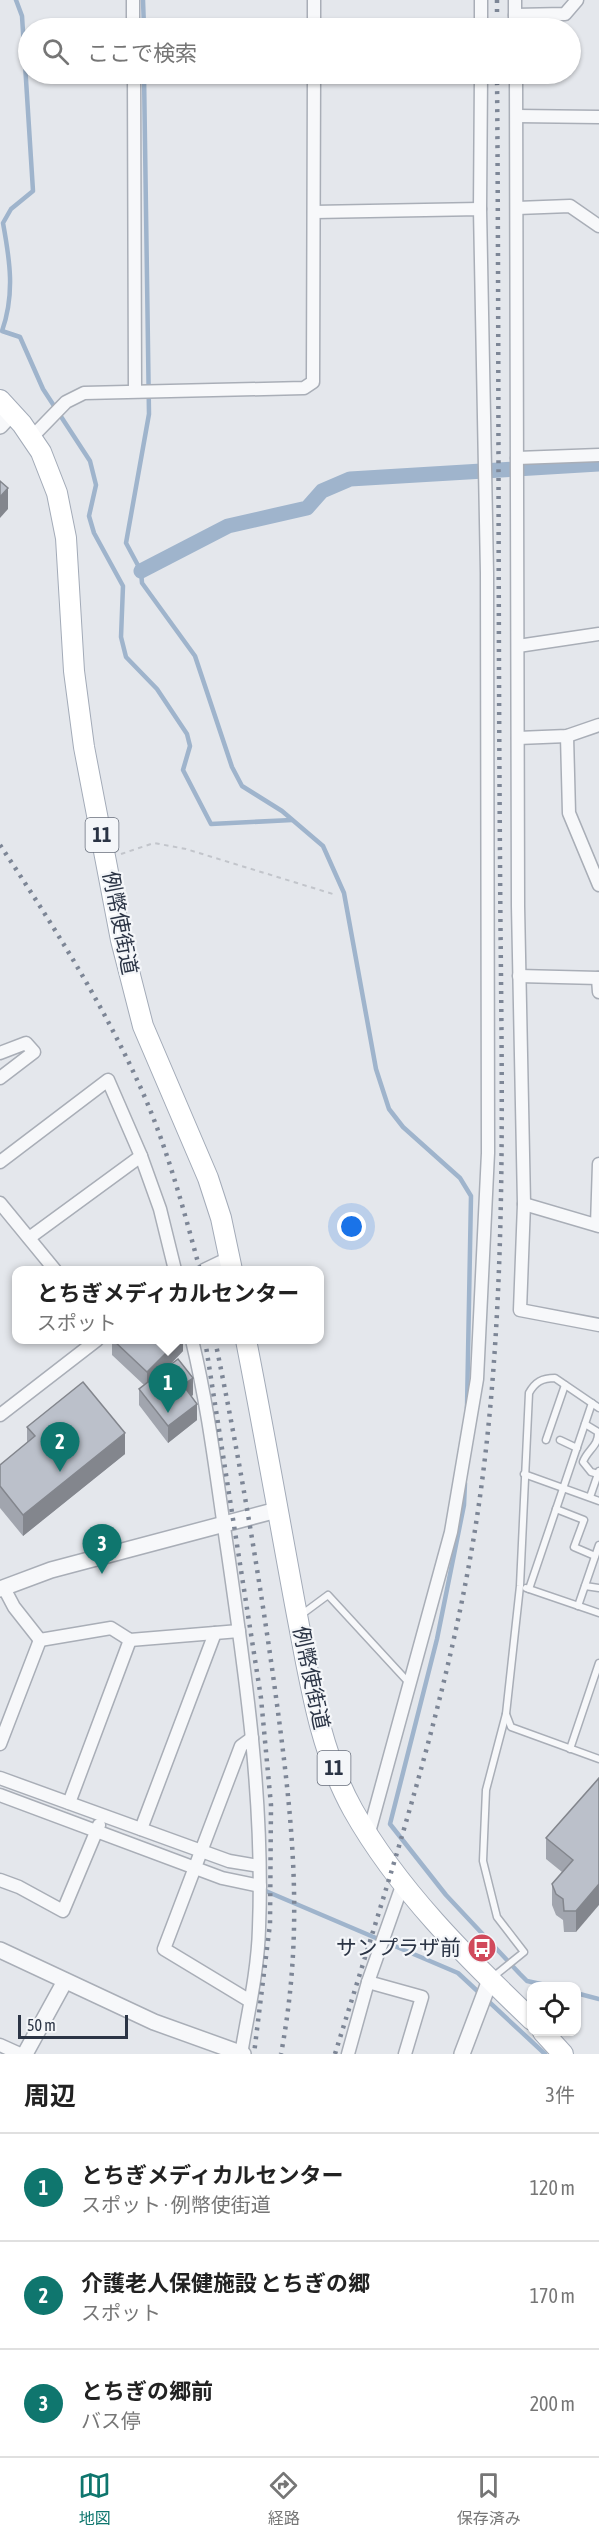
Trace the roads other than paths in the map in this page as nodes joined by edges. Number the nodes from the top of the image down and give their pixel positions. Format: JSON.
{"nodes":[{"id":1,"x":133,"y":0,"type":"edge"},
{"id":2,"x":314,"y":0,"type":"edge"},
{"id":3,"x":481,"y":0,"type":"edge"},
{"id":4,"x":515,"y":0,"type":"edge"},
{"id":5,"x":577,"y":0,"type":"edge"},
{"id":6,"x":515,"y":15,"type":"joint"},
{"id":7,"x":133,"y":18,"type":"edge"},
{"id":8,"x":314,"y":18,"type":"edge"},
{"id":9,"x":481,"y":18,"type":"edge"},
{"id":10,"x":134,"y":84,"type":"edge"},
{"id":11,"x":314,"y":84,"type":"edge"},
{"id":12,"x":481,"y":84,"type":"edge"},
{"id":13,"x":516,"y":84,"type":"edge"},
{"id":14,"x":517,"y":116,"type":"junction"},
{"id":15,"x":599,"y":117,"type":"edge"},
{"id":16,"x":517,"y":208,"type":"junction"},
{"id":17,"x":480,"y":209,"type":"junction"},
{"id":18,"x":314,"y":212,"type":"junction"},
{"id":19,"x":599,"y":226,"type":"edge"},
{"id":20,"x":135,"y":390,"type":"junction"},
{"id":21,"x":4,"y":413,"type":"edge"},
{"id":22,"x":32,"y":437,"type":"junction"},
{"id":23,"x":599,"y":455,"type":"edge"},
{"id":24,"x":517,"y":458,"type":"junction"},
{"id":25,"x":599,"y":634,"type":"edge"},
{"id":26,"x":518,"y":645,"type":"junction"},
{"id":27,"x":599,"y":725,"type":"edge"},
{"id":28,"x":567,"y":736,"type":"junction"},
{"id":29,"x":518,"y":738,"type":"junction"},
{"id":30,"x":599,"y":885,"type":"edge"},
{"id":31,"x":519,"y":976,"type":"junction"},
{"id":32,"x":598,"y":978,"type":"edge"},
{"id":33,"x":599,"y":992,"type":"edge"},
{"id":34,"x":0,"y":1053,"type":"edge"},
{"id":35,"x":0,"y":1078,"type":"edge"},
{"id":36,"x":141,"y":1156,"type":"junction"},
{"id":37,"x":0,"y":1162,"type":"edge"},
{"id":38,"x":599,"y":1164,"type":"edge"},
{"id":39,"x":0,"y":1203,"type":"edge"},
{"id":40,"x":524,"y":1204,"type":"junction"},
{"id":41,"x":598,"y":1226,"type":"edge"},
{"id":42,"x":29,"y":1238,"type":"junction"},
{"id":43,"x":230,"y":1264,"type":"edge"},
{"id":44,"x":52,"y":1266,"type":"edge"},
{"id":45,"x":174,"y":1266,"type":"edge"},
{"id":46,"x":599,"y":1325,"type":"edge"},
{"id":47,"x":92,"y":1344,"type":"edge"},
{"id":48,"x":193,"y":1344,"type":"edge"},
{"id":49,"x":247,"y":1344,"type":"edge"},
{"id":50,"x":565,"y":1385,"type":"junction"},
{"id":51,"x":592,"y":1403,"type":"junction"},
{"id":52,"x":599,"y":1408,"type":"edge"},
{"id":53,"x":0,"y":1415,"type":"edge"},
{"id":54,"x":585,"y":1424,"type":"junction"},
{"id":55,"x":546,"y":1440,"type":"dead end"},
{"id":56,"x":560,"y":1440,"type":"dead end"},
{"id":57,"x":577,"y":1448,"type":"junction"},
{"id":58,"x":598,"y":1473,"type":"edge"},
{"id":59,"x":524,"y":1474,"type":"junction"},
{"id":60,"x":590,"y":1497,"type":"junction"},
{"id":61,"x":599,"y":1501,"type":"edge"},
{"id":62,"x":556,"y":1509,"type":"junction"},
{"id":63,"x":277,"y":1510,"type":"junction"},
{"id":64,"x":223,"y":1524,"type":"junction"},
{"id":65,"x":599,"y":1545,"type":"edge"},
{"id":66,"x":595,"y":1556,"type":"junction"},
{"id":67,"x":520,"y":1586,"type":"junction"},
{"id":68,"x":585,"y":1586,"type":"junction"},
{"id":69,"x":599,"y":1588,"type":"edge"},
{"id":70,"x":2,"y":1589,"type":"edge"},
{"id":71,"x":529,"y":1589,"type":"junction"},
{"id":72,"x":578,"y":1606,"type":"junction"},
{"id":73,"x":599,"y":1613,"type":"edge"},
{"id":74,"x":298,"y":1617,"type":"junction"},
{"id":75,"x":239,"y":1631,"type":"junction"},
{"id":76,"x":215,"y":1633,"type":"junction"},
{"id":77,"x":40,"y":1640,"type":"junction"},
{"id":78,"x":130,"y":1640,"type":"junction"},
{"id":79,"x":599,"y":1663,"type":"edge"},
{"id":80,"x":411,"y":1685,"type":"junction"},
{"id":81,"x":506,"y":1714,"type":"junction"},
{"id":82,"x":252,"y":1738,"type":"junction"},
{"id":83,"x":0,"y":1744,"type":"edge"},
{"id":84,"x":570,"y":1749,"type":"junction"},
{"id":85,"x":599,"y":1759,"type":"edge"},
{"id":86,"x":0,"y":1778,"type":"edge"},
{"id":87,"x":0,"y":1795,"type":"edge"},
{"id":88,"x":69,"y":1803,"type":"junction"},
{"id":89,"x":103,"y":1815,"type":"junction"},
{"id":90,"x":141,"y":1829,"type":"junction"},
{"id":91,"x":97,"y":1830,"type":"junction"},
{"id":92,"x":368,"y":1836,"type":"junction"},
{"id":93,"x":202,"y":1851,"type":"junction"},
{"id":94,"x":259,"y":1866,"type":"junction"},
{"id":95,"x":196,"y":1867,"type":"junction"},
{"id":96,"x":0,"y":1880,"type":"edge"},
{"id":97,"x":403,"y":1883,"type":"junction"},
{"id":98,"x":260,"y":1886,"type":"junction"},
{"id":99,"x":0,"y":1950,"type":"edge"},
{"id":100,"x":490,"y":1980,"type":"junction"},
{"id":101,"x":65,"y":1981,"type":"junction"},
{"id":102,"x":368,"y":1982,"type":"junction"},
{"id":103,"x":250,"y":2001,"type":"junction"},
{"id":104,"x":527,"y":2016,"type":"edge"},
{"id":105,"x":547,"y":2036,"type":"edge"},
{"id":106,"x":0,"y":2045,"type":"edge"},
{"id":107,"x":22,"y":2054,"type":"edge"},
{"id":108,"x":242,"y":2054,"type":"edge"},
{"id":109,"x":348,"y":2054,"type":"edge"},
{"id":110,"x":405,"y":2054,"type":"edge"},
{"id":111,"x":462,"y":2054,"type":"edge"},
{"id":112,"x":563,"y":2054,"type":"edge"}],
"edges":[{"from":1,"to":7,"type":"street"},
{"from":2,"to":8,"type":"street"},
{"from":3,"to":9,"type":"street"},
{"from":4,"to":6,"type":"street"},
{"from":5,"to":6,"type":"street"},
{"from":10,"to":20,"type":"street"},
{"from":11,"to":18,"type":"street"},
{"from":12,"to":17,"type":"street"},
{"from":13,"to":14,"type":"street"},
{"from":14,"to":15,"type":"street"},
{"from":14,"to":16,"type":"street"},
{"from":16,"to":19,"type":"street"},
{"from":16,"to":24,"type":"street"},
{"from":17,"to":18,"type":"street"},
{"from":17,"to":80,"type":"street"},
{"from":18,"to":20,"type":"street"},
{"from":20,"to":22,"type":"street"},
{"from":21,"to":22,"type":"main road","name":"例幣使街道","number":"11"},
{"from":22,"to":43,"type":"main road","name":"例幣使街道","number":"11"},
{"from":23,"to":24,"type":"street"},
{"from":24,"to":26,"type":"street"},
{"from":25,"to":26,"type":"street"},
{"from":26,"to":29,"type":"street"},
{"from":27,"to":28,"type":"street"},
{"from":28,"to":29,"type":"street"},
{"from":28,"to":30,"type":"street"},
{"from":29,"to":31,"type":"street"},
{"from":31,"to":32,"type":"street"},
{"from":31,"to":40,"type":"street"},
{"from":32,"to":33,"type":"street"},
{"from":34,"to":35,"type":"street"},
{"from":36,"to":37,"type":"street"},
{"from":36,"to":42,"type":"street"},
{"from":36,"to":45,"type":"street"},
{"from":38,"to":41,"type":"street"},
{"from":39,"to":42,"type":"street"},
{"from":40,"to":41,"type":"street"},
{"from":40,"to":46,"type":"street"},
{"from":42,"to":44,"type":"street"},
{"from":47,"to":53,"type":"street"},
{"from":48,"to":64,"type":"street"},
{"from":49,"to":63,"type":"main road","name":"例幣使街道","number":"11"},
{"from":50,"to":51,"type":"lane"},
{"from":50,"to":55,"type":"lane"},
{"from":50,"to":59,"type":"lane"},
{"from":51,"to":52,"type":"lane"},
{"from":51,"to":54,"type":"lane"},
{"from":54,"to":57,"type":"lane"},
{"from":54,"to":58,"type":"lane"},
{"from":56,"to":57,"type":"lane"},
{"from":57,"to":62,"type":"lane"},
{"from":58,"to":60,"type":"lane"},
{"from":59,"to":60,"type":"lane"},
{"from":59,"to":67,"type":"lane"},
{"from":60,"to":61,"type":"lane"},
{"from":62,"to":66,"type":"lane"},
{"from":62,"to":71,"type":"lane"},
{"from":63,"to":64,"type":"street"},
{"from":63,"to":74,"type":"main road","name":"例幣使街道","number":"11"},
{"from":64,"to":70,"type":"street"},
{"from":64,"to":75,"type":"street"},
{"from":65,"to":66,"type":"lane"},
{"from":66,"to":68,"type":"lane"},
{"from":67,"to":71,"type":"lane"},
{"from":67,"to":81,"type":"lane"},
{"from":68,"to":69,"type":"lane"},
{"from":68,"to":72,"type":"lane"},
{"from":70,"to":77,"type":"street"},
{"from":71,"to":72,"type":"lane"},
{"from":72,"to":73,"type":"lane"},
{"from":74,"to":80,"type":"lane"},
{"from":74,"to":92,"type":"main road","name":"例幣使街道","number":"11"},
{"from":75,"to":76,"type":"street"},
{"from":75,"to":82,"type":"street"},
{"from":76,"to":78,"type":"street"},
{"from":76,"to":90,"type":"street"},
{"from":77,"to":78,"type":"street"},
{"from":77,"to":83,"type":"street"},
{"from":78,"to":88,"type":"street"},
{"from":79,"to":84,"type":"lane"},
{"from":80,"to":92,"type":"street"},
{"from":81,"to":84,"type":"lane"},
{"from":81,"to":100,"type":"lane"},
{"from":82,"to":93,"type":"street"},
{"from":82,"to":94,"type":"street"},
{"from":84,"to":85,"type":"lane"},
{"from":86,"to":88,"type":"street"},
{"from":87,"to":91,"type":"street"},
{"from":88,"to":89,"type":"street"},
{"from":89,"to":90,"type":"street"},
{"from":89,"to":91,"type":"street"},
{"from":90,"to":93,"type":"street"},
{"from":91,"to":95,"type":"street"},
{"from":91,"to":96,"type":"street"},
{"from":92,"to":97,"type":"main road","name":"例幣使街道","number":"11"},
{"from":93,"to":94,"type":"street"},
{"from":93,"to":95,"type":"street"},
{"from":94,"to":98,"type":"street"},
{"from":95,"to":98,"type":"street"},
{"from":95,"to":103,"type":"street"},
{"from":97,"to":100,"type":"main road","name":"例幣使街道","number":"11"},
{"from":97,"to":102,"type":"street"},
{"from":98,"to":103,"type":"street"},
{"from":99,"to":101,"type":"street"},
{"from":100,"to":104,"type":"main road","name":"例幣使街道","number":"11"},
{"from":100,"to":111,"type":"street"},
{"from":101,"to":107,"type":"street"},
{"from":101,"to":108,"type":"street"},
{"from":102,"to":109,"type":"street"},
{"from":102,"to":110,"type":"street"},
{"from":103,"to":108,"type":"street"},
{"from":105,"to":112,"type":"main road"},
{"from":106,"to":107,"type":"street"}]}
